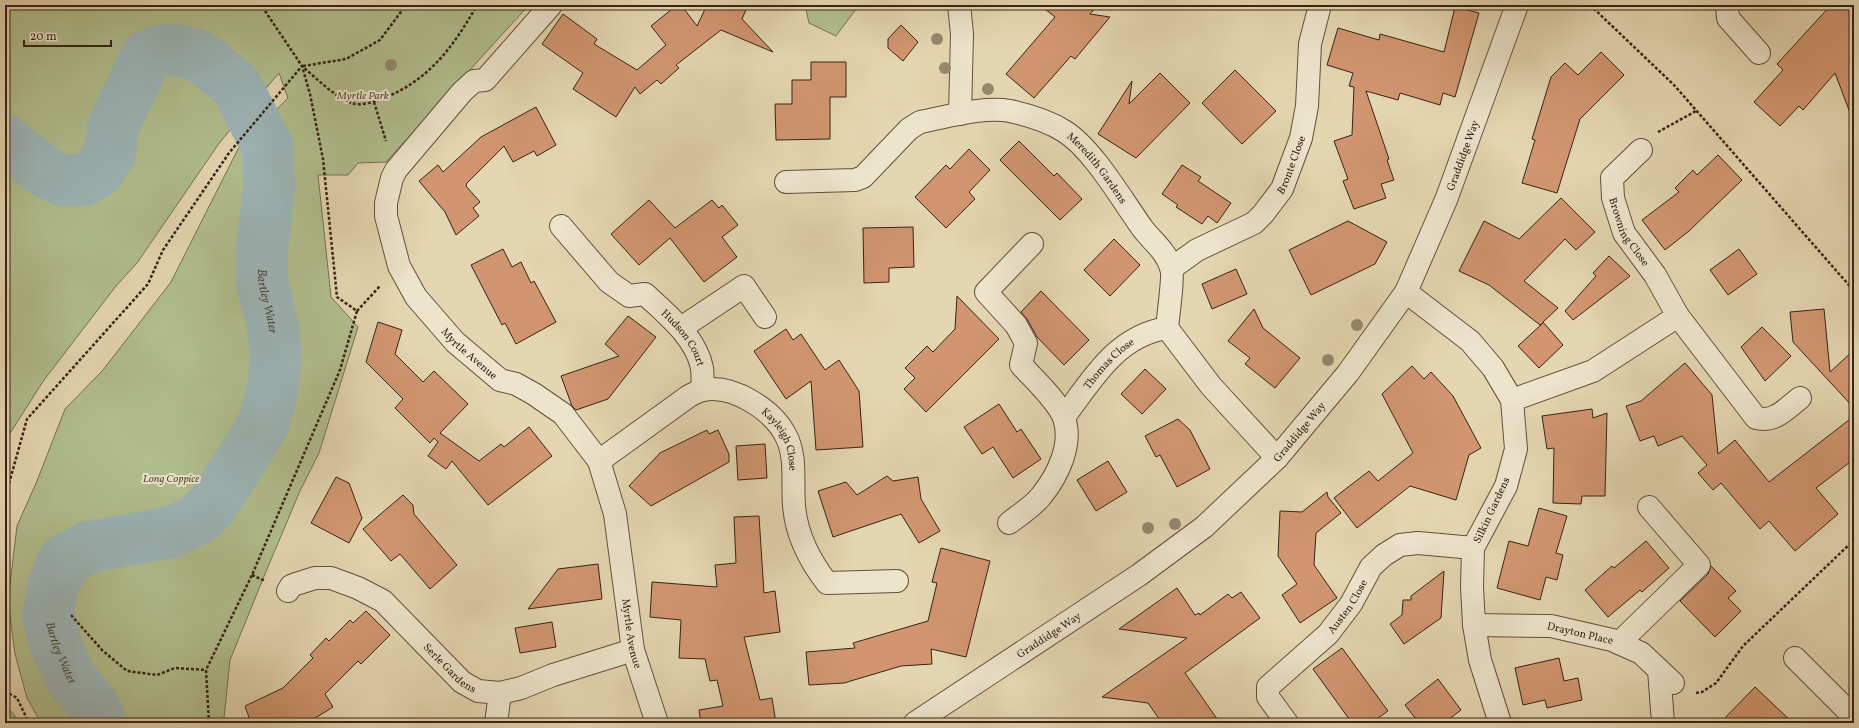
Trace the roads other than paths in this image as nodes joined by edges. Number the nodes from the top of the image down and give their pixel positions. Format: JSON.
{"nodes":[{"id":1,"x":551,"y":5,"type":"edge"},
{"id":2,"x":959,"y":5,"type":"edge"},
{"id":3,"x":1320,"y":5,"type":"edge"},
{"id":4,"x":1517,"y":5,"type":"edge"},
{"id":5,"x":1727,"y":5,"type":"edge"},
{"id":6,"x":1759,"y":53,"type":"dead end"},
{"id":7,"x":960,"y":114,"type":"junction"},
{"id":8,"x":1641,"y":150,"type":"road end"},
{"id":9,"x":786,"y":182,"type":"dead end"},
{"id":10,"x":561,"y":226,"type":"dead end"},
{"id":11,"x":1032,"y":244,"type":"dead end"},
{"id":12,"x":1172,"y":268,"type":"junction"},
{"id":13,"x":1406,"y":292,"type":"junction"},
{"id":14,"x":1678,"y":316,"type":"junction"},
{"id":15,"x":765,"y":317,"type":"dead end"},
{"id":16,"x":681,"y":328,"type":"junction"},
{"id":17,"x":1167,"y":328,"type":"junction"},
{"id":18,"x":703,"y":390,"type":"junction"},
{"id":19,"x":1800,"y":398,"type":"dead end"},
{"id":20,"x":1512,"y":400,"type":"junction"},
{"id":21,"x":1064,"y":418,"type":"junction"},
{"id":22,"x":1277,"y":458,"type":"junction"},
{"id":23,"x":599,"y":461,"type":"junction"},
{"id":24,"x":1649,"y":507,"type":"dead end"},
{"id":25,"x":1009,"y":523,"type":"dead end"},
{"id":26,"x":1473,"y":548,"type":"junction"},
{"id":27,"x":897,"y":581,"type":"dead end"},
{"id":28,"x":288,"y":591,"type":"dead end"},
{"id":29,"x":1474,"y":625,"type":"junction"},
{"id":30,"x":1619,"y":643,"type":"junction"},
{"id":31,"x":633,"y":650,"type":"junction"},
{"id":32,"x":1795,"y":658,"type":"dead end"},
{"id":33,"x":500,"y":693,"type":"junction"},
{"id":34,"x":1854,"y":717,"type":"edge"},
{"id":35,"x":496,"y":723,"type":"edge"},
{"id":36,"x":657,"y":723,"type":"edge"},
{"id":37,"x":915,"y":723,"type":"edge"},
{"id":38,"x":1287,"y":723,"type":"edge"},
{"id":39,"x":1500,"y":723,"type":"edge"},
{"id":40,"x":1663,"y":723,"type":"edge"}],
"edges":[{"from":1,"to":23,"type":"street","name":"Myrtle Avenue"},
{"from":2,"to":7,"type":"street"},
{"from":3,"to":12,"type":"street","name":"Bronte Close"},
{"from":4,"to":13,"type":"street","name":"Graddidge Way"},
{"from":5,"to":6,"type":"street"},
{"from":7,"to":9,"type":"street","name":"Meredith Gardens"},
{"from":7,"to":12,"type":"street","name":"Meredith Gardens"},
{"from":8,"to":14,"type":"street","name":"Browning Close"},
{"from":10,"to":16,"type":"street","name":"Hudson Court"},
{"from":11,"to":21,"type":"street"},
{"from":12,"to":17,"type":"street"},
{"from":13,"to":20,"type":"street","name":"Silkin Gardens"},
{"from":13,"to":22,"type":"street","name":"Graddidge Way"},
{"from":14,"to":19,"type":"street","name":"Browning Close"},
{"from":14,"to":20,"type":"street"},
{"from":15,"to":16,"type":"street"},
{"from":16,"to":18,"type":"street","name":"Hudson Court"},
{"from":17,"to":21,"type":"street","name":"Thomas Close"},
{"from":17,"to":22,"type":"street"},
{"from":18,"to":23,"type":"street","name":"Kayleigh Close"},
{"from":18,"to":27,"type":"street","name":"Kayleigh Close"},
{"from":20,"to":26,"type":"street","name":"Silkin Gardens"},
{"from":21,"to":25,"type":"street"},
{"from":22,"to":37,"type":"street","name":"Graddidge Way"},
{"from":23,"to":31,"type":"street","name":"Myrtle Avenue"},
{"from":24,"to":30,"type":"street"},
{"from":26,"to":29,"type":"street","name":"Silkin Gardens"},
{"from":26,"to":38,"type":"street","name":"Austen Close"},
{"from":28,"to":33,"type":"street","name":"Serle Gardens"},
{"from":29,"to":30,"type":"street","name":"Drayton Place"},
{"from":29,"to":39,"type":"street","name":"Silkin Gardens"},
{"from":30,"to":40,"type":"street","name":"Drayton Place"},
{"from":31,"to":33,"type":"street","name":"Serle Gardens"},
{"from":31,"to":36,"type":"street","name":"Myrtle Avenue"},
{"from":32,"to":34,"type":"street"},
{"from":33,"to":35,"type":"street"}]}
